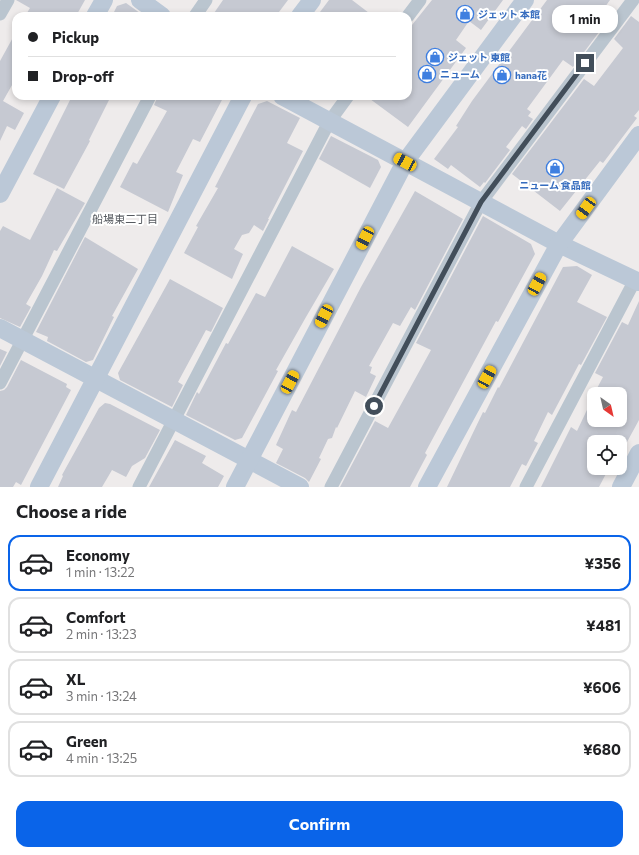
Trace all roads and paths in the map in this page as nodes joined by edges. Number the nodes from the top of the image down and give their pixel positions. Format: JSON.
{"nodes":[{"id":1,"x":8,"y":0,"type":"edge"},
{"id":2,"x":104,"y":0,"type":"edge"},
{"id":3,"x":140,"y":0,"type":"edge"},
{"id":4,"x":206,"y":0,"type":"edge"},
{"id":5,"x":312,"y":0,"type":"edge"},
{"id":6,"x":420,"y":0,"type":"edge"},
{"id":7,"x":525,"y":0,"type":"edge"},
{"id":8,"x":633,"y":0,"type":"edge"},
{"id":9,"x":97,"y":12,"type":"edge"},
{"id":10,"x":156,"y":12,"type":"edge"},
{"id":11,"x":197,"y":12,"type":"edge"},
{"id":12,"x":303,"y":12,"type":"edge"},
{"id":13,"x":411,"y":12,"type":"edge"},
{"id":14,"x":0,"y":14,"type":"edge"},
{"id":15,"x":50,"y":100,"type":"edge"},
{"id":16,"x":148,"y":100,"type":"edge"},
{"id":17,"x":242,"y":100,"type":"edge"},
{"id":18,"x":289,"y":100,"type":"edge"},
{"id":19,"x":345,"y":100,"type":"edge"},
{"id":20,"x":329,"y":122,"type":"junction"},
{"id":21,"x":639,"y":135,"type":"edge"},
{"id":22,"x":405,"y":162,"type":"junction"},
{"id":23,"x":0,"y":194,"type":"edge"},
{"id":24,"x":481,"y":202,"type":"junction"},
{"id":25,"x":559,"y":244,"type":"junction"},
{"id":26,"x":637,"y":281,"type":"edge"},
{"id":27,"x":0,"y":328,"type":"edge"},
{"id":28,"x":23,"y":340,"type":"junction"},
{"id":29,"x":96,"y":379,"type":"junction"},
{"id":30,"x":0,"y":383,"type":"edge"},
{"id":31,"x":174,"y":420,"type":"junction"},
{"id":32,"x":639,"y":453,"type":"edge"},
{"id":33,"x":249,"y":460,"type":"junction"},
{"id":34,"x":39,"y":487,"type":"edge"},
{"id":35,"x":138,"y":487,"type":"edge"},
{"id":36,"x":235,"y":487,"type":"edge"},
{"id":37,"x":300,"y":487,"type":"edge"},
{"id":38,"x":331,"y":487,"type":"edge"},
{"id":39,"x":427,"y":487,"type":"edge"},
{"id":40,"x":526,"y":487,"type":"edge"},
{"id":41,"x":621,"y":487,"type":"edge"}],
"edges":[{"from":1,"to":14,"type":"street"},
{"from":2,"to":9,"type":"street"},
{"from":3,"to":10,"type":"street"},
{"from":4,"to":11,"type":"street"},
{"from":5,"to":12,"type":"street"},
{"from":6,"to":13,"type":"street"},
{"from":7,"to":22,"type":"street"},
{"from":8,"to":24,"type":"street"},
{"from":15,"to":23,"type":"street"},
{"from":16,"to":28,"type":"street"},
{"from":17,"to":29,"type":"street"},
{"from":18,"to":20,"type":"street"},
{"from":19,"to":20,"type":"street"},
{"from":20,"to":22,"type":"street"},
{"from":20,"to":31,"type":"street"},
{"from":21,"to":25,"type":"street"},
{"from":22,"to":24,"type":"street"},
{"from":22,"to":33,"type":"street"},
{"from":24,"to":25,"type":"street"},
{"from":24,"to":38,"type":"street"},
{"from":25,"to":26,"type":"street"},
{"from":25,"to":39,"type":"street"},
{"from":26,"to":40,"type":"street"},
{"from":27,"to":28,"type":"street"},
{"from":28,"to":29,"type":"street"},
{"from":28,"to":30,"type":"street"},
{"from":29,"to":31,"type":"street"},
{"from":29,"to":34,"type":"street"},
{"from":31,"to":33,"type":"street"},
{"from":31,"to":35,"type":"street"},
{"from":32,"to":41,"type":"street"},
{"from":33,"to":36,"type":"street"},
{"from":33,"to":37,"type":"street"}]}
